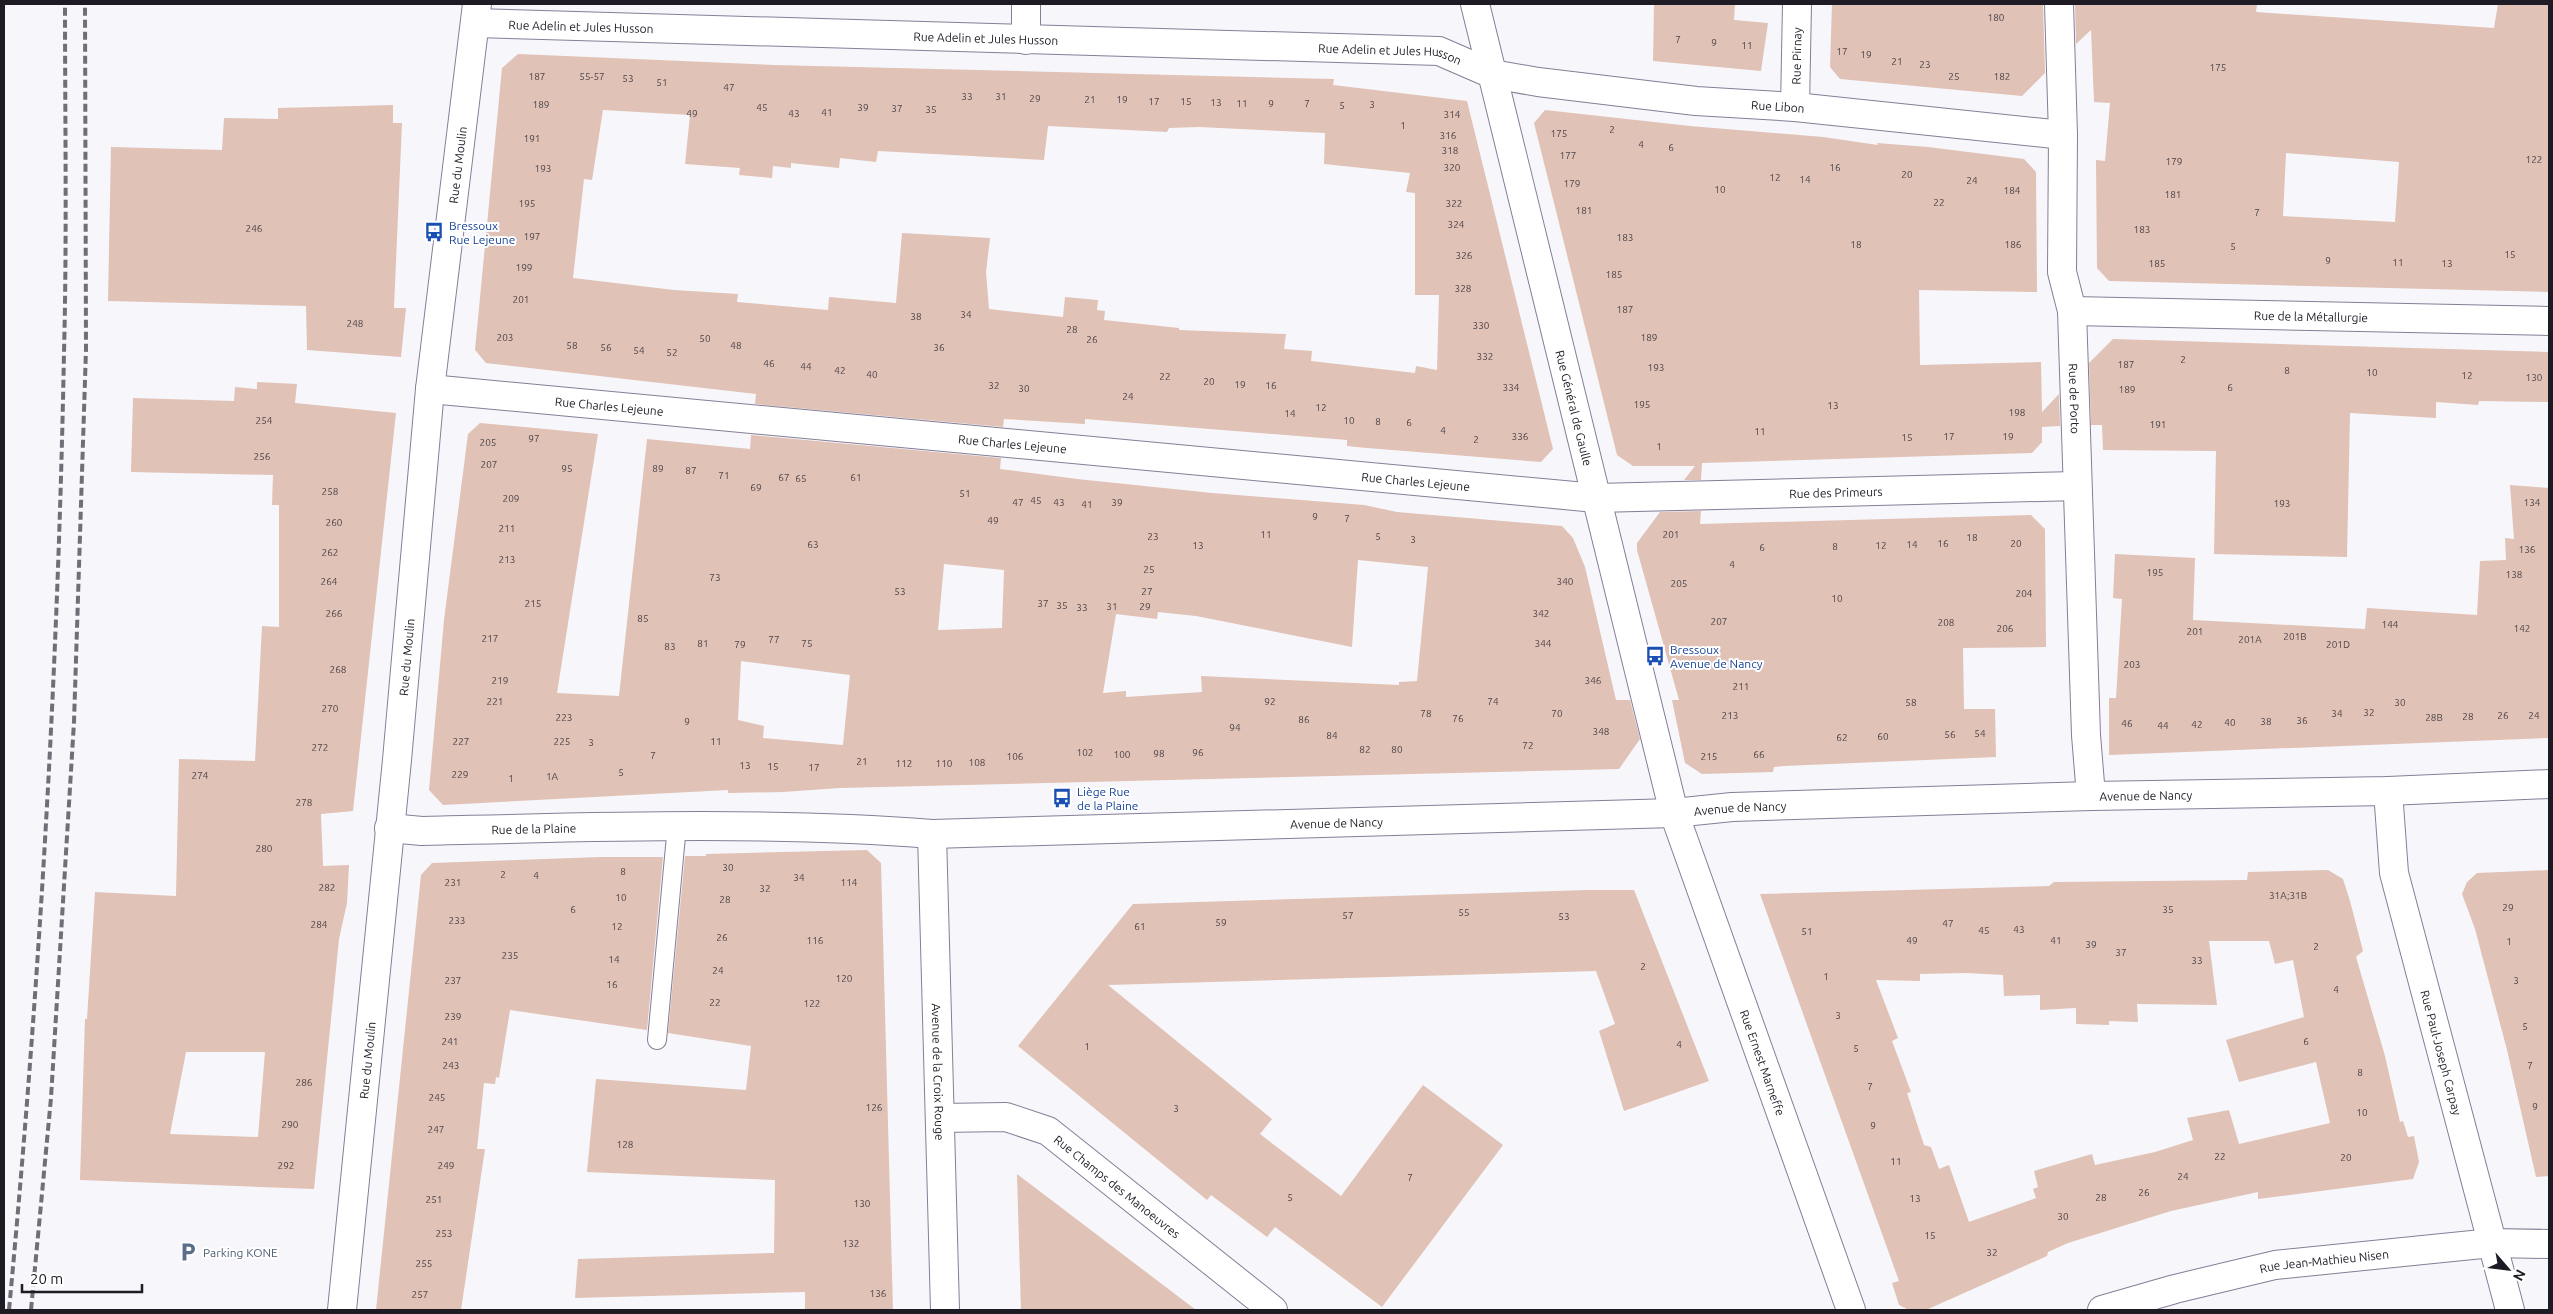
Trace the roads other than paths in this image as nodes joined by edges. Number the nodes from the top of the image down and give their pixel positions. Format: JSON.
{"nodes":[{"id":1,"x":1026,"y":4,"type":"edge"},
{"id":2,"x":1475,"y":4,"type":"edge"},
{"id":3,"x":1797,"y":4,"type":"edge"},
{"id":4,"x":2059,"y":4,"type":"edge"},
{"id":5,"x":476,"y":13,"type":"edge"},
{"id":6,"x":1026,"y":40,"type":"junction"},
{"id":7,"x":1492,"y":74,"type":"junction"},
{"id":8,"x":1795,"y":107,"type":"junction"},
{"id":9,"x":2063,"y":135,"type":"junction"},
{"id":10,"x":2072,"y":311,"type":"junction"},
{"id":11,"x":2549,"y":321,"type":"edge"},
{"id":12,"x":430,"y":389,"type":"junction"},
{"id":13,"x":2077,"y":486,"type":"junction"},
{"id":14,"x":1596,"y":498,"type":"junction"},
{"id":15,"x":2549,"y":784,"type":"edge"},
{"id":16,"x":2388,"y":791,"type":"junction"},
{"id":17,"x":2091,"y":796,"type":"junction"},
{"id":18,"x":1674,"y":813,"type":"junction"},
{"id":19,"x":677,"y":825,"type":"junction"},
{"id":20,"x":389,"y":828,"type":"junction"},
{"id":21,"x":932,"y":834,"type":"junction"},
{"id":22,"x":657,"y":1040,"type":"dead end"},
{"id":23,"x":940,"y":1118,"type":"junction"},
{"id":24,"x":2492,"y":1243,"type":"junction"},
{"id":25,"x":2549,"y":1244,"type":"edge"},
{"id":26,"x":342,"y":1310,"type":"edge"},
{"id":27,"x":945,"y":1310,"type":"edge"},
{"id":28,"x":1273,"y":1310,"type":"edge"},
{"id":29,"x":1852,"y":1310,"type":"edge"},
{"id":30,"x":2102,"y":1310,"type":"edge"},
{"id":31,"x":2510,"y":1310,"type":"edge"}],
"edges":[{"from":1,"to":6,"type":"street"},
{"from":2,"to":7,"type":"street","name":"Rue Général de Gaulle"},
{"from":3,"to":8,"type":"street","name":"Rue Pirnay"},
{"from":4,"to":9,"type":"street","name":"Rue de Porto"},
{"from":5,"to":6,"type":"street","name":"Rue Adelin et Jules Husson"},
{"from":5,"to":12,"type":"street","name":"Rue du Moulin"},
{"from":6,"to":7,"type":"street","name":"Rue Adelin et Jules Husson"},
{"from":7,"to":8,"type":"street","name":"Rue Libon"},
{"from":7,"to":14,"type":"street","name":"Rue Général de Gaulle"},
{"from":8,"to":9,"type":"street","name":"Rue Libon"},
{"from":9,"to":10,"type":"street","name":"Rue de Porto"},
{"from":10,"to":11,"type":"street","name":"Rue de la Métallurgie"},
{"from":10,"to":13,"type":"street","name":"Rue de Porto"},
{"from":12,"to":14,"type":"street","name":"Rue Charles Lejeune"},
{"from":12,"to":20,"type":"street","name":"Rue du Moulin"},
{"from":13,"to":14,"type":"street","name":"Rue des Primeurs"},
{"from":13,"to":17,"type":"street","name":"Rue de Porto"},
{"from":14,"to":18,"type":"street","name":"Rue Général de Gaulle"},
{"from":15,"to":16,"type":"street","name":"Avenue de Nancy"},
{"from":16,"to":17,"type":"street","name":"Avenue de Nancy"},
{"from":16,"to":24,"type":"street","name":"Rue Paul-Joseph Carpay"},
{"from":17,"to":18,"type":"street","name":"Avenue de Nancy"},
{"from":18,"to":21,"type":"street","name":"Avenue de Nancy"},
{"from":18,"to":29,"type":"street","name":"Rue Ernest Marneffe"},
{"from":19,"to":20,"type":"street","name":"Rue de la Plaine"},
{"from":19,"to":21,"type":"street","name":"Rue de la Plaine"},
{"from":19,"to":22,"type":"lane"},
{"from":20,"to":26,"type":"street","name":"Rue du Moulin"},
{"from":21,"to":23,"type":"street","name":"Avenue de la Croix Rouge"},
{"from":23,"to":27,"type":"street","name":"Avenue de la Croix Rouge"},
{"from":23,"to":28,"type":"street","name":"Rue Champs des Manoeuvres"},
{"from":24,"to":25,"type":"street","name":"Rue Jean-Mathieu Nisen"},
{"from":24,"to":30,"type":"street","name":"Rue Jean-Mathieu Nisen"},
{"from":24,"to":31,"type":"street","name":"Rue Paul-Joseph Carpay"}]}
